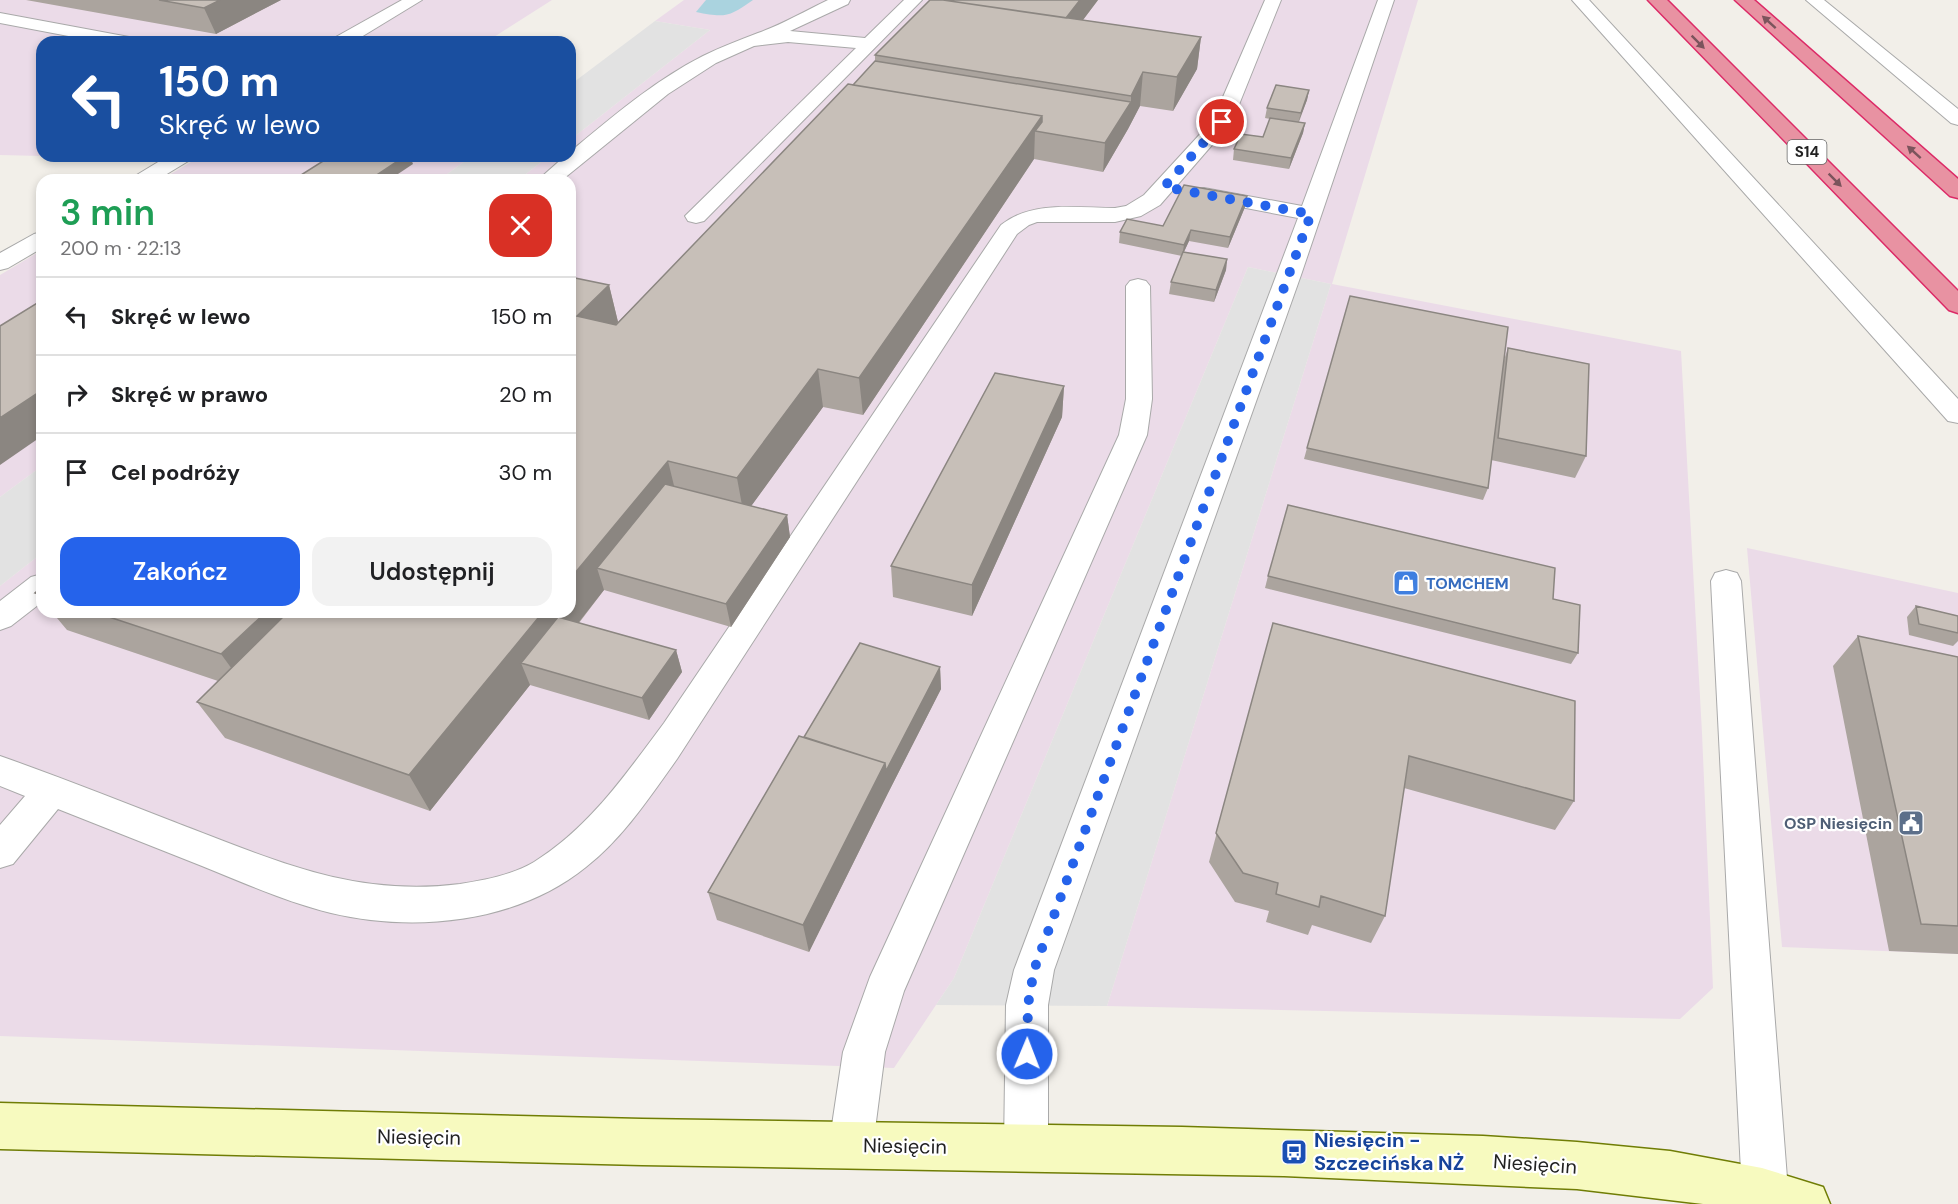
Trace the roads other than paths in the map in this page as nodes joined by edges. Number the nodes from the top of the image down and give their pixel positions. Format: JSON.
{"nodes":[{"id":1,"x":414,"y":0,"type":"edge"},
{"id":2,"x":842,"y":0,"type":"edge"},
{"id":3,"x":914,"y":0,"type":"edge"},
{"id":4,"x":1274,"y":0,"type":"edge"},
{"id":5,"x":1386,"y":0,"type":"edge"},
{"id":6,"x":1580,"y":0,"type":"edge"},
{"id":7,"x":1657,"y":0,"type":"edge"},
{"id":8,"x":1744,"y":0,"type":"edge"},
{"id":9,"x":1814,"y":0,"type":"edge"},
{"id":10,"x":0,"y":18,"type":"edge"},
{"id":11,"x":97,"y":36,"type":"edge"},
{"id":12,"x":351,"y":36,"type":"edge"},
{"id":13,"x":760,"y":38,"type":"junction"},
{"id":14,"x":870,"y":44,"type":"junction"},
{"id":15,"x":1958,"y":119,"type":"edge"},
{"id":16,"x":576,"y":159,"type":"edge"},
{"id":17,"x":173,"y":162,"type":"edge"},
{"id":18,"x":572,"y":162,"type":"edge"},
{"id":19,"x":152,"y":174,"type":"edge"},
{"id":20,"x":557,"y":174,"type":"edge"},
{"id":21,"x":1164,"y":187,"type":"junction"},
{"id":22,"x":1958,"y":191,"type":"edge"},
{"id":23,"x":1311,"y":214,"type":"junction"},
{"id":24,"x":696,"y":216,"type":"dead end"},
{"id":25,"x":36,"y":242,"type":"edge"},
{"id":26,"x":0,"y":263,"type":"edge"},
{"id":27,"x":1138,"y":286,"type":"dead end"},
{"id":28,"x":1958,"y":305,"type":"edge"},
{"id":29,"x":1958,"y":415,"type":"edge"},
{"id":30,"x":1726,"y":581,"type":"dead end"},
{"id":31,"x":36,"y":590,"type":"edge"},
{"id":32,"x":0,"y":618,"type":"edge"},
{"id":33,"x":0,"y":771,"type":"edge"},
{"id":34,"x":52,"y":791,"type":"junction"},
{"id":35,"x":0,"y":852,"type":"edge"},
{"id":36,"x":0,"y":1126,"type":"edge"},
{"id":37,"x":851,"y":1145,"type":"junction"},
{"id":38,"x":1026,"y":1148,"type":"junction"},
{"id":39,"x":1786,"y":1198,"type":"edge"}],
"edges":[{"from":1,"to":12,"type":"lane"},
{"from":2,"to":13,"type":"lane"},
{"from":3,"to":14,"type":"lane"},
{"from":4,"to":21,"type":"lane"},
{"from":5,"to":23,"type":"lane"},
{"from":6,"to":29,"type":"lane"},
{"from":7,"to":28,"type":"highway","number":"S14","one_way":true},
{"from":22,"to":8,"type":"highway","one_way":true},
{"from":9,"to":15,"type":"lane"},
{"from":10,"to":11,"type":"lane"},
{"from":13,"to":14,"type":"lane"},
{"from":13,"to":16,"type":"lane"},
{"from":14,"to":24,"type":"lane"},
{"from":17,"to":19,"type":"lane"},
{"from":18,"to":20,"type":"lane"},
{"from":21,"to":23,"type":"lane"},
{"from":21,"to":34,"type":"lane"},
{"from":23,"to":38,"type":"lane"},
{"from":25,"to":26,"type":"lane"},
{"from":27,"to":37,"type":"lane"},
{"from":30,"to":39,"type":"lane"},
{"from":31,"to":32,"type":"lane"},
{"from":33,"to":34,"type":"lane"},
{"from":34,"to":35,"type":"lane"},
{"from":36,"to":37,"type":"street","name":"Niesięcin"},
{"from":37,"to":38,"type":"street","name":"Niesięcin"},
{"from":38,"to":39,"type":"street","name":"Niesięcin"}]}
